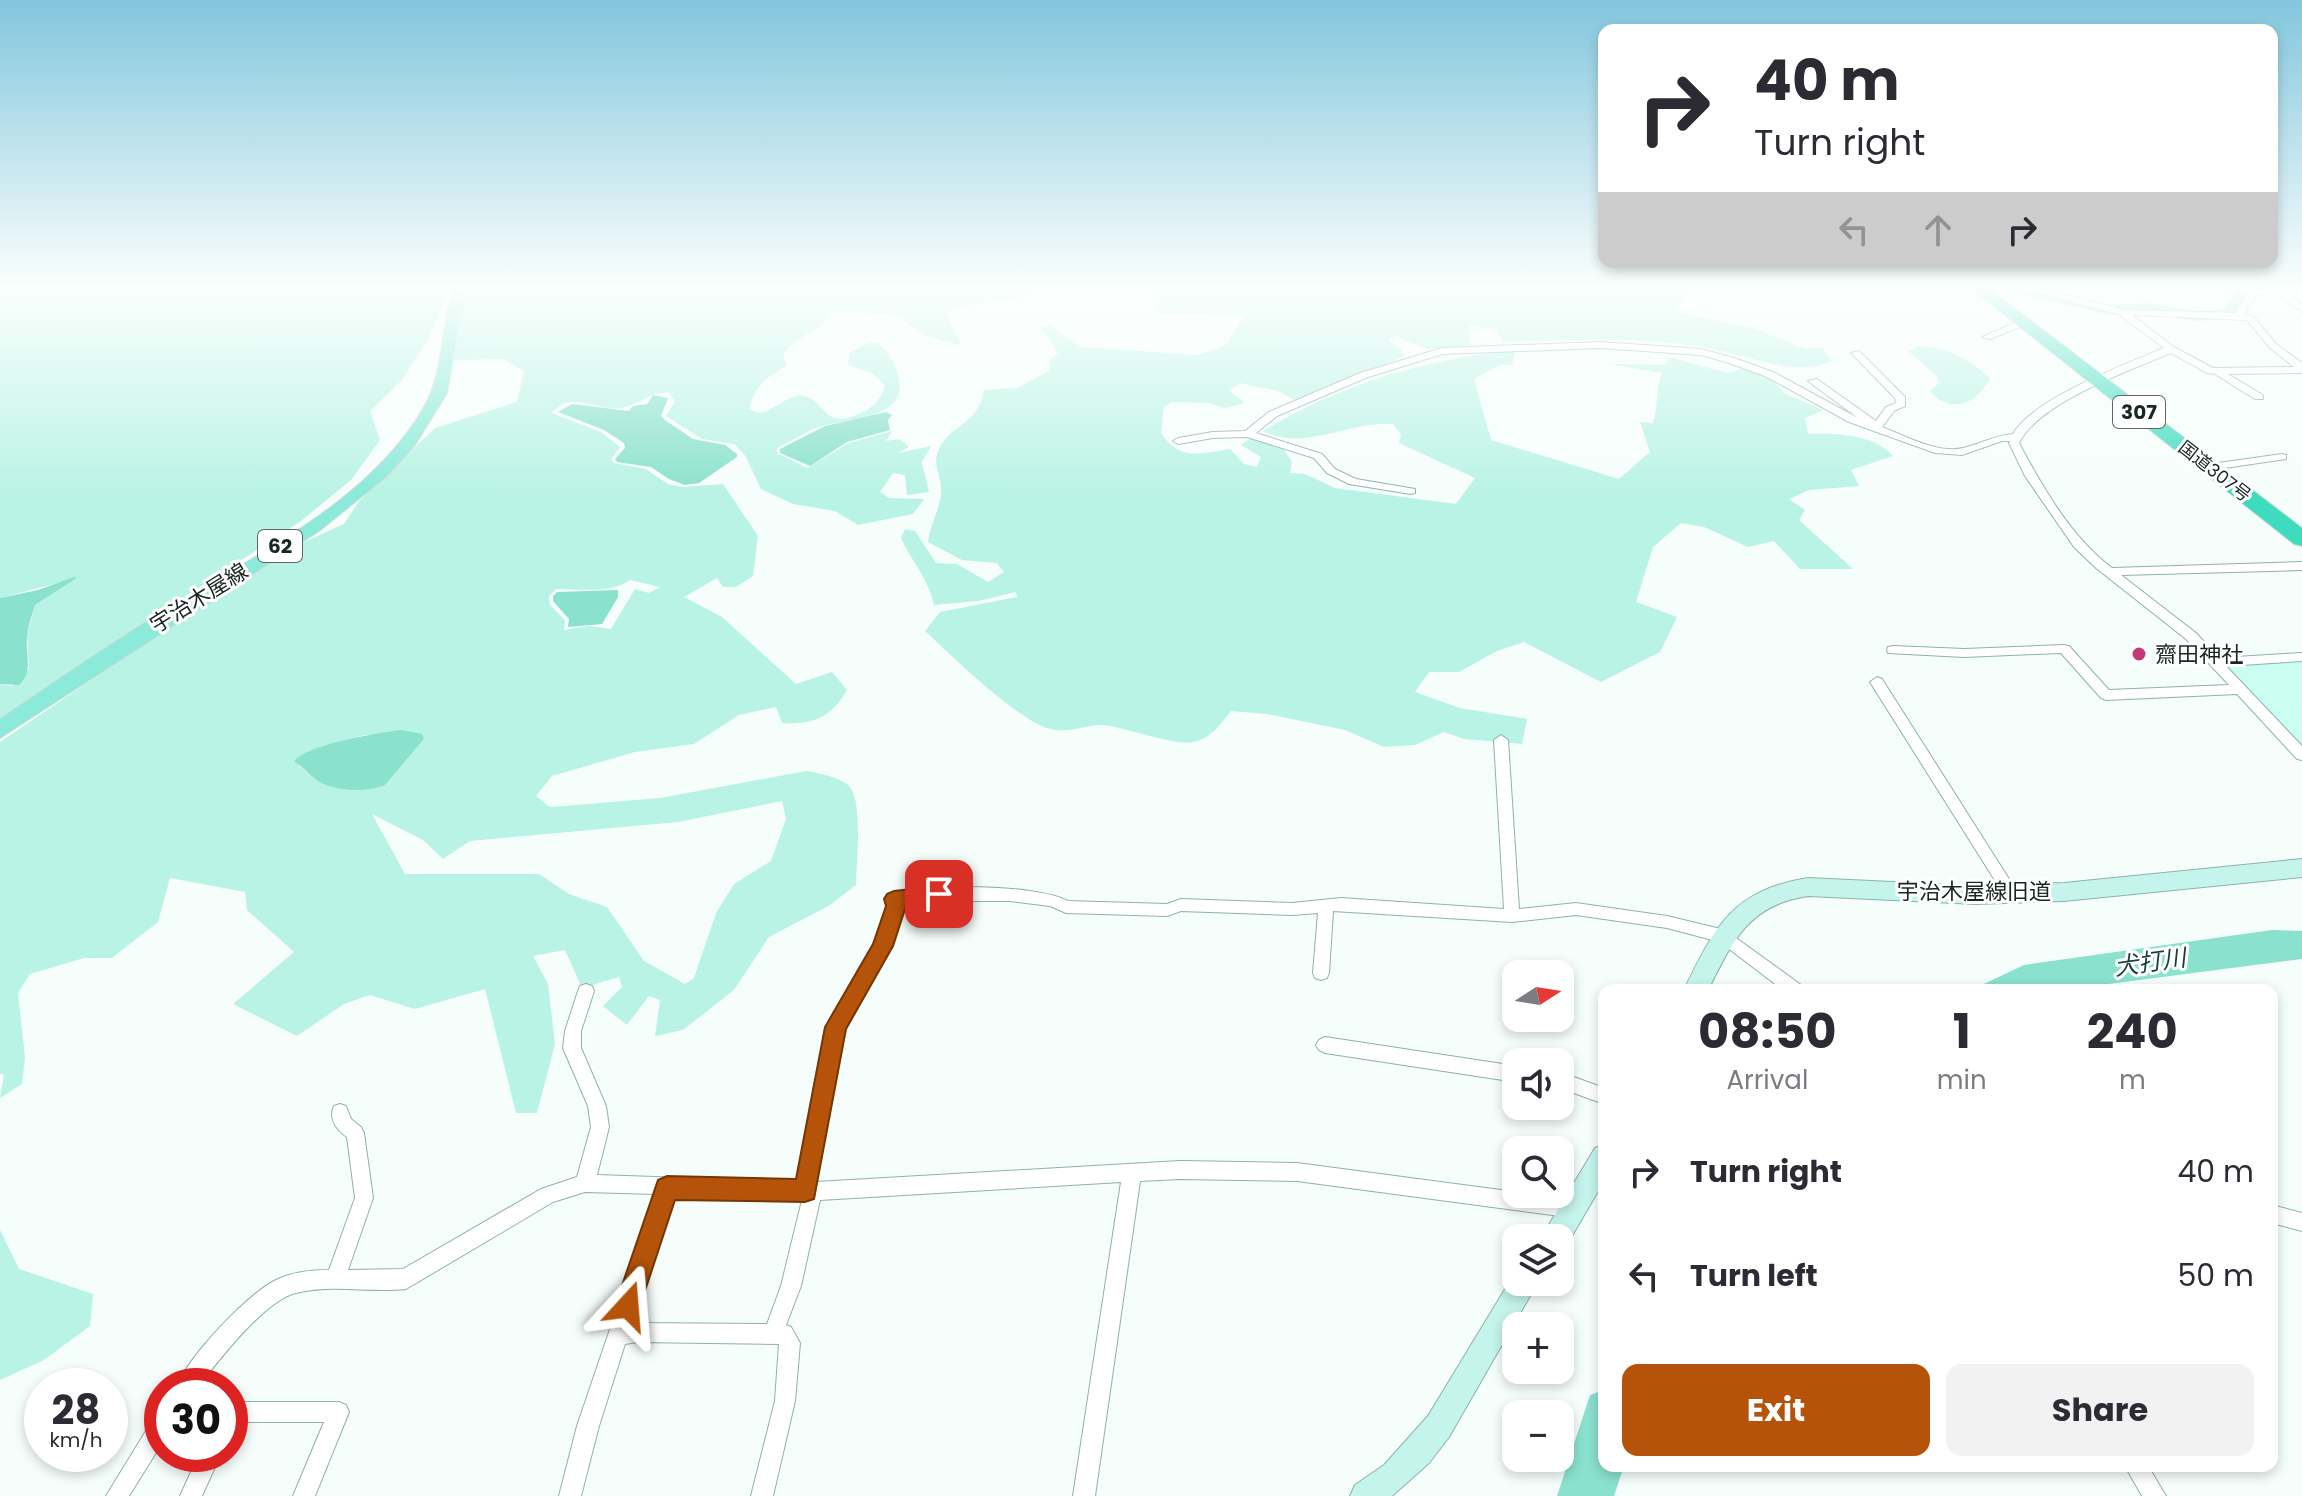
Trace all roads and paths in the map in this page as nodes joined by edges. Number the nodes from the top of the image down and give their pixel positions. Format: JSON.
{"nodes":[{"id":1,"x":448,"y":356,"type":"edge"},
{"id":2,"x":1426,"y":356,"type":"edge"},
{"id":3,"x":1715,"y":356,"type":"edge"},
{"id":4,"x":1859,"y":356,"type":"edge"},
{"id":5,"x":2065,"y":356,"type":"edge"},
{"id":6,"x":2155,"y":356,"type":"edge"},
{"id":7,"x":2185,"y":356,"type":"edge"},
{"id":8,"x":2285,"y":356,"type":"edge"},
{"id":9,"x":2302,"y":369,"type":"edge"},
{"id":10,"x":2218,"y":372,"type":"junction"},
{"id":11,"x":2097,"y":380,"type":"junction"},
{"id":12,"x":1813,"y":381,"type":"dead end"},
{"id":13,"x":2259,"y":397,"type":"dead end"},
{"id":14,"x":1877,"y":427,"type":"junction"},
{"id":15,"x":1248,"y":434,"type":"junction"},
{"id":16,"x":2015,"y":437,"type":"junction"},
{"id":17,"x":1178,"y":441,"type":"dead end"},
{"id":18,"x":2282,"y":457,"type":"dead end"},
{"id":19,"x":2211,"y":467,"type":"junction"},
{"id":20,"x":1411,"y":491,"type":"dead end"},
{"id":21,"x":2302,"y":539,"type":"edge"},
{"id":22,"x":2302,"y":566,"type":"edge"},
{"id":23,"x":2110,"y":572,"type":"junction"},
{"id":24,"x":1893,"y":650,"type":"dead end"},
{"id":25,"x":2302,"y":657,"type":"edge"},
{"id":26,"x":2218,"y":662,"type":"junction"},
{"id":27,"x":1877,"y":682,"type":"dead end"},
{"id":28,"x":2242,"y":689,"type":"junction"},
{"id":29,"x":0,"y":730,"type":"edge"},
{"id":30,"x":1501,"y":740,"type":"dead end"},
{"id":31,"x":2302,"y":755,"type":"edge"},
{"id":32,"x":2302,"y":868,"type":"edge"},
{"id":33,"x":2011,"y":894,"type":"junction"},
{"id":34,"x":1326,"y":906,"type":"junction"},
{"id":35,"x":1512,"y":916,"type":"junction"},
{"id":36,"x":1725,"y":937,"type":"junction"},
{"id":37,"x":1321,"y":973,"type":"dead end"},
{"id":38,"x":1699,"y":984,"type":"edge"},
{"id":39,"x":1787,"y":984,"type":"edge"},
{"id":40,"x":586,"y":991,"type":"dead end"},
{"id":41,"x":1325,"y":1045,"type":"dead end"},
{"id":42,"x":1502,"y":1072,"type":"edge"},
{"id":43,"x":1574,"y":1085,"type":"edge"},
{"id":44,"x":1598,"y":1094,"type":"edge"},
{"id":45,"x":340,"y":1112,"type":"dead end"},
{"id":46,"x":1598,"y":1168,"type":"edge"},
{"id":47,"x":1132,"y":1173,"type":"junction"},
{"id":48,"x":585,"y":1183,"type":"junction"},
{"id":49,"x":667,"y":1188,"type":"junction"},
{"id":50,"x":809,"y":1191,"type":"junction"},
{"id":51,"x":1575,"y":1209,"type":"junction"},
{"id":52,"x":2278,"y":1216,"type":"edge"},
{"id":53,"x":2302,"y":1222,"type":"edge"},
{"id":54,"x":1565,"y":1224,"type":"edge"},
{"id":55,"x":335,"y":1280,"type":"junction"},
{"id":56,"x":1516,"y":1296,"type":"edge"},
{"id":57,"x":773,"y":1333,"type":"junction"},
{"id":58,"x":618,"y":1335,"type":"junction"},
{"id":59,"x":203,"y":1368,"type":"edge"},
{"id":60,"x":248,"y":1412,"type":"edge"},
{"id":61,"x":144,"y":1452,"type":"edge"},
{"id":62,"x":202,"y":1472,"type":"edge"},
{"id":63,"x":2140,"y":1472,"type":"edge"},
{"id":64,"x":117,"y":1496,"type":"edge"},
{"id":65,"x":191,"y":1496,"type":"edge"},
{"id":66,"x":304,"y":1496,"type":"edge"},
{"id":67,"x":570,"y":1496,"type":"edge"},
{"id":68,"x":762,"y":1496,"type":"edge"},
{"id":69,"x":1084,"y":1496,"type":"edge"},
{"id":70,"x":1366,"y":1496,"type":"edge"},
{"id":71,"x":2155,"y":1496,"type":"edge"}],
"edges":[{"from":1,"to":29,"type":"main road","name":"宇治木屋線","number":"62"},
{"from":2,"to":15,"type":"street"},
{"from":3,"to":14,"type":"street"},
{"from":4,"to":14,"type":"street"},
{"from":5,"to":11,"type":"highway","name":"国道307号","number":"307"},
{"from":6,"to":11,"type":"street"},
{"from":7,"to":10,"type":"street"},
{"from":8,"to":9,"type":"street"},
{"from":9,"to":10,"type":"street"},
{"from":10,"to":13,"type":"street"},
{"from":11,"to":16,"type":"street"},
{"from":11,"to":19,"type":"highway","name":"国道307号","number":"307"},
{"from":12,"to":14,"type":"street"},
{"from":14,"to":16,"type":"street"},
{"from":15,"to":17,"type":"street"},
{"from":15,"to":20,"type":"street"},
{"from":16,"to":23,"type":"street"},
{"from":18,"to":19,"type":"street"},
{"from":19,"to":21,"type":"highway","name":"国道307号","number":"307"},
{"from":22,"to":23,"type":"street"},
{"from":23,"to":26,"type":"street"},
{"from":24,"to":28,"type":"street"},
{"from":25,"to":26,"type":"street"},
{"from":26,"to":28,"type":"street"},
{"from":27,"to":33,"type":"street"},
{"from":28,"to":31,"type":"street"},
{"from":30,"to":35,"type":"street"},
{"from":32,"to":33,"type":"street","name":"宇治木屋線旧道"},
{"from":33,"to":36,"type":"street","name":"宇治木屋線旧道"},
{"from":34,"to":35,"type":"street"},
{"from":34,"to":37,"type":"street"},
{"from":34,"to":50,"type":"street"},
{"from":35,"to":36,"type":"street"},
{"from":36,"to":38,"type":"street","name":"宇治木屋線旧道"},
{"from":36,"to":39,"type":"street"},
{"from":40,"to":48,"type":"street"},
{"from":41,"to":42,"type":"street"},
{"from":43,"to":44,"type":"street"},
{"from":45,"to":55,"type":"street"},
{"from":46,"to":51,"type":"street"},
{"from":47,"to":50,"type":"street"},
{"from":47,"to":51,"type":"street"},
{"from":47,"to":69,"type":"street"},
{"from":48,"to":49,"type":"street"},
{"from":48,"to":55,"type":"street"},
{"from":49,"to":50,"type":"street"},
{"from":49,"to":58,"type":"street"},
{"from":50,"to":57,"type":"street"},
{"from":51,"to":54,"type":"street"},
{"from":52,"to":53,"type":"street"},
{"from":55,"to":59,"type":"street"},
{"from":56,"to":70,"type":"street"},
{"from":57,"to":58,"type":"street"},
{"from":57,"to":68,"type":"street"},
{"from":58,"to":67,"type":"street"},
{"from":60,"to":66,"type":"street"},
{"from":61,"to":64,"type":"street"},
{"from":62,"to":65,"type":"street"},
{"from":63,"to":71,"type":"street"}]}
